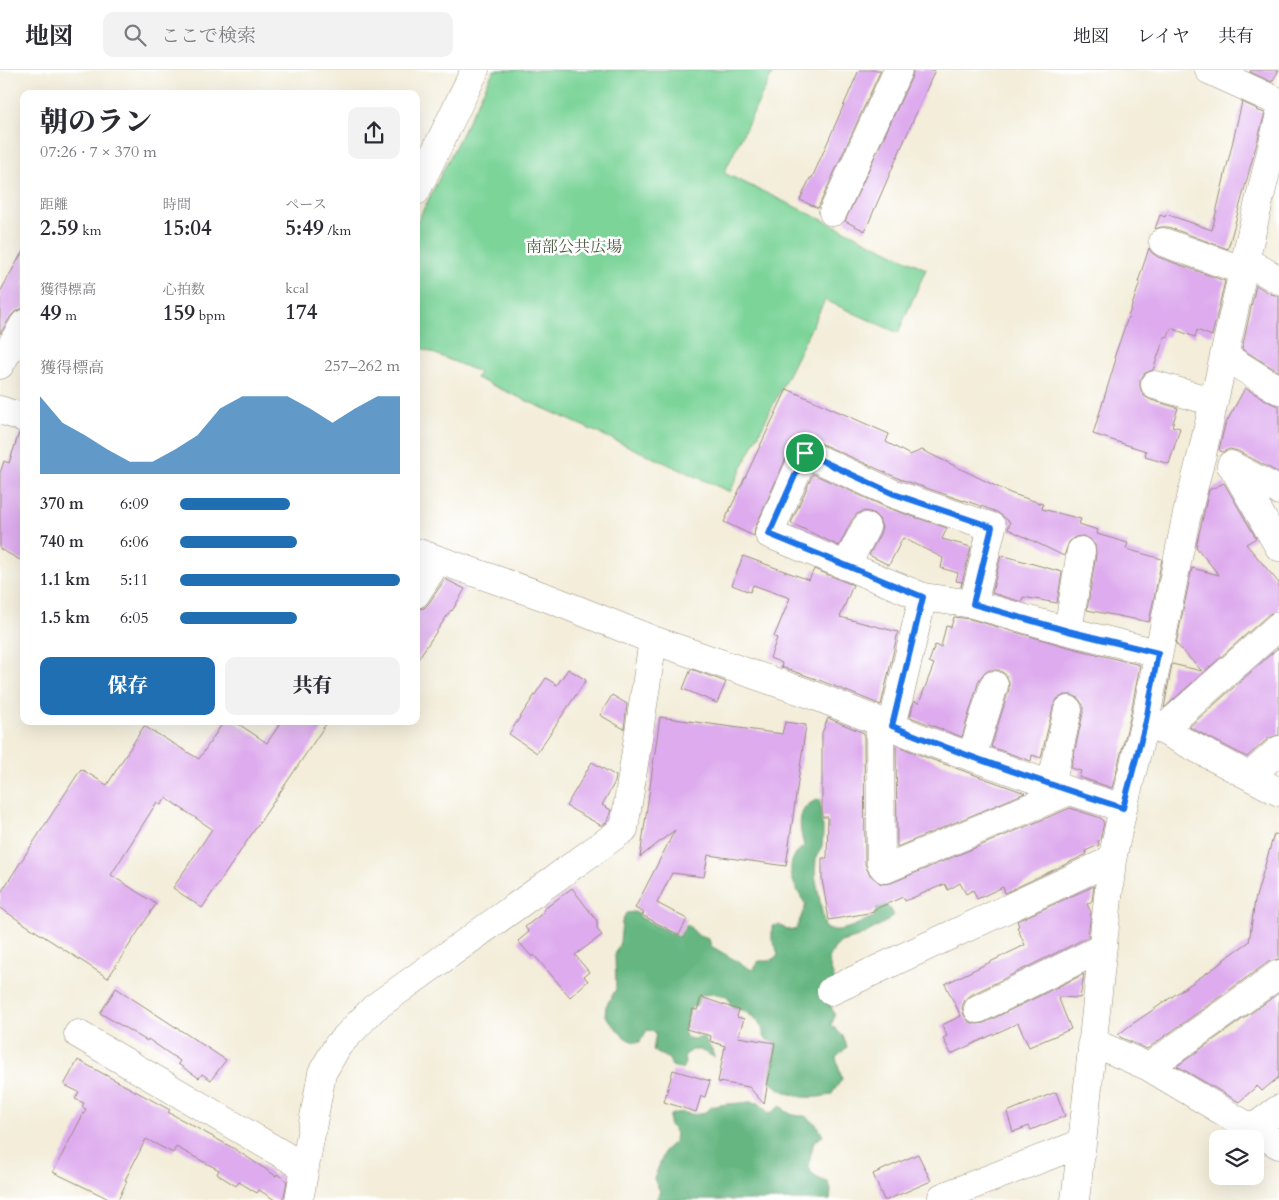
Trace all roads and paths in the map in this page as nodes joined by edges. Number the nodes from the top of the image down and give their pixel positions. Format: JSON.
{"nodes":[{"id":1,"x":475,"y":70,"type":"edge"},
{"id":2,"x":898,"y":70,"type":"edge"},
{"id":3,"x":1209,"y":70,"type":"edge"},
{"id":4,"x":1279,"y":102,"type":"edge"},
{"id":5,"x":1277,"y":136,"type":"edge"},
{"id":6,"x":420,"y":183,"type":"edge"},
{"id":7,"x":1269,"y":209,"type":"edge"},
{"id":8,"x":833,"y":212,"type":"dead end"},
{"id":9,"x":1164,"y":242,"type":"dead end"},
{"id":10,"x":1245,"y":266,"type":"junction"},
{"id":11,"x":1279,"y":280,"type":"edge"},
{"id":12,"x":20,"y":331,"type":"edge"},
{"id":13,"x":1224,"y":356,"type":"junction"},
{"id":14,"x":0,"y":365,"type":"edge"},
{"id":15,"x":1154,"y":386,"type":"dead end"},
{"id":16,"x":1279,"y":390,"type":"edge"},
{"id":17,"x":1214,"y":402,"type":"junction"},
{"id":18,"x":0,"y":410,"type":"edge"},
{"id":19,"x":20,"y":417,"type":"edge"},
{"id":20,"x":1203,"y":450,"type":"junction"},
{"id":21,"x":1233,"y":467,"type":"junction"},
{"id":22,"x":1279,"y":491,"type":"edge"},
{"id":23,"x":866,"y":527,"type":"dead end"},
{"id":24,"x":1279,"y":547,"type":"edge"},
{"id":25,"x":1082,"y":551,"type":"dead end"},
{"id":26,"x":427,"y":556,"type":"edge"},
{"id":27,"x":846,"y":566,"type":"junction"},
{"id":28,"x":420,"y":580,"type":"edge"},
{"id":29,"x":923,"y":597,"type":"junction"},
{"id":30,"x":973,"y":604,"type":"junction"},
{"id":31,"x":1279,"y":626,"type":"edge"},
{"id":32,"x":1068,"y":631,"type":"junction"},
{"id":33,"x":653,"y":640,"type":"junction"},
{"id":34,"x":1158,"y":653,"type":"junction"},
{"id":35,"x":994,"y":685,"type":"dead end"},
{"id":36,"x":1068,"y":710,"type":"dead end"},
{"id":37,"x":886,"y":723,"type":"junction"},
{"id":38,"x":1154,"y":726,"type":"junction"},
{"id":39,"x":1279,"y":750,"type":"edge"},
{"id":40,"x":972,"y":756,"type":"junction"},
{"id":41,"x":1250,"y":776,"type":"junction"},
{"id":42,"x":1060,"y":788,"type":"junction"},
{"id":43,"x":1279,"y":792,"type":"edge"},
{"id":44,"x":1123,"y":808,"type":"junction"},
{"id":45,"x":1112,"y":860,"type":"junction"},
{"id":46,"x":1102,"y":948,"type":"junction"},
{"id":47,"x":1279,"y":974,"type":"edge"},
{"id":48,"x":831,"y":991,"type":"dead end"},
{"id":49,"x":978,"y":1009,"type":"dead end"},
{"id":50,"x":78,"y":1034,"type":"dead end"},
{"id":51,"x":1092,"y":1042,"type":"junction"},
{"id":52,"x":1150,"y":1067,"type":"junction"},
{"id":53,"x":1279,"y":1109,"type":"edge"},
{"id":54,"x":1252,"y":1128,"type":"junction"},
{"id":55,"x":1082,"y":1143,"type":"junction"},
{"id":56,"x":1279,"y":1145,"type":"edge"},
{"id":57,"x":304,"y":1167,"type":"junction"},
{"id":58,"x":942,"y":1197,"type":"dead end"},
{"id":59,"x":299,"y":1200,"type":"edge"},
{"id":60,"x":1075,"y":1200,"type":"edge"}],
"edges":[{"from":1,"to":6,"type":"street"},
{"from":2,"to":8,"type":"street"},
{"from":3,"to":4,"type":"street"},
{"from":5,"to":7,"type":"street"},
{"from":7,"to":10,"type":"street"},
{"from":9,"to":10,"type":"street"},
{"from":10,"to":11,"type":"street"},
{"from":10,"to":13,"type":"street"},
{"from":12,"to":14,"type":"street"},
{"from":13,"to":16,"type":"street"},
{"from":13,"to":17,"type":"street"},
{"from":15,"to":17,"type":"street"},
{"from":17,"to":20,"type":"street"},
{"from":18,"to":19,"type":"street"},
{"from":20,"to":21,"type":"street"},
{"from":20,"to":34,"type":"street"},
{"from":21,"to":22,"type":"street"},
{"from":21,"to":24,"type":"street"},
{"from":23,"to":27,"type":"street"},
{"from":25,"to":32,"type":"street"},
{"from":26,"to":28,"type":"street"},
{"from":26,"to":33,"type":"street"},
{"from":27,"to":29,"type":"street"},
{"from":27,"to":30,"type":"street"},
{"from":29,"to":30,"type":"street"},
{"from":29,"to":37,"type":"street"},
{"from":30,"to":32,"type":"street"},
{"from":31,"to":38,"type":"street"},
{"from":32,"to":34,"type":"street"},
{"from":33,"to":37,"type":"street"},
{"from":33,"to":57,"type":"street"},
{"from":34,"to":38,"type":"street"},
{"from":35,"to":40,"type":"street"},
{"from":36,"to":42,"type":"street"},
{"from":37,"to":40,"type":"street"},
{"from":37,"to":42,"type":"street"},
{"from":38,"to":41,"type":"street"},
{"from":38,"to":44,"type":"street"},
{"from":39,"to":41,"type":"street"},
{"from":40,"to":42,"type":"street"},
{"from":41,"to":43,"type":"street"},
{"from":42,"to":44,"type":"street"},
{"from":44,"to":45,"type":"street"},
{"from":45,"to":46,"type":"street"},
{"from":45,"to":48,"type":"street"},
{"from":46,"to":49,"type":"street"},
{"from":46,"to":51,"type":"street"},
{"from":47,"to":52,"type":"street"},
{"from":50,"to":57,"type":"street"},
{"from":51,"to":52,"type":"street"},
{"from":51,"to":55,"type":"street"},
{"from":52,"to":54,"type":"street"},
{"from":53,"to":54,"type":"street"},
{"from":54,"to":56,"type":"street"},
{"from":55,"to":58,"type":"street"},
{"from":55,"to":60,"type":"street"},
{"from":57,"to":59,"type":"street"}]}
